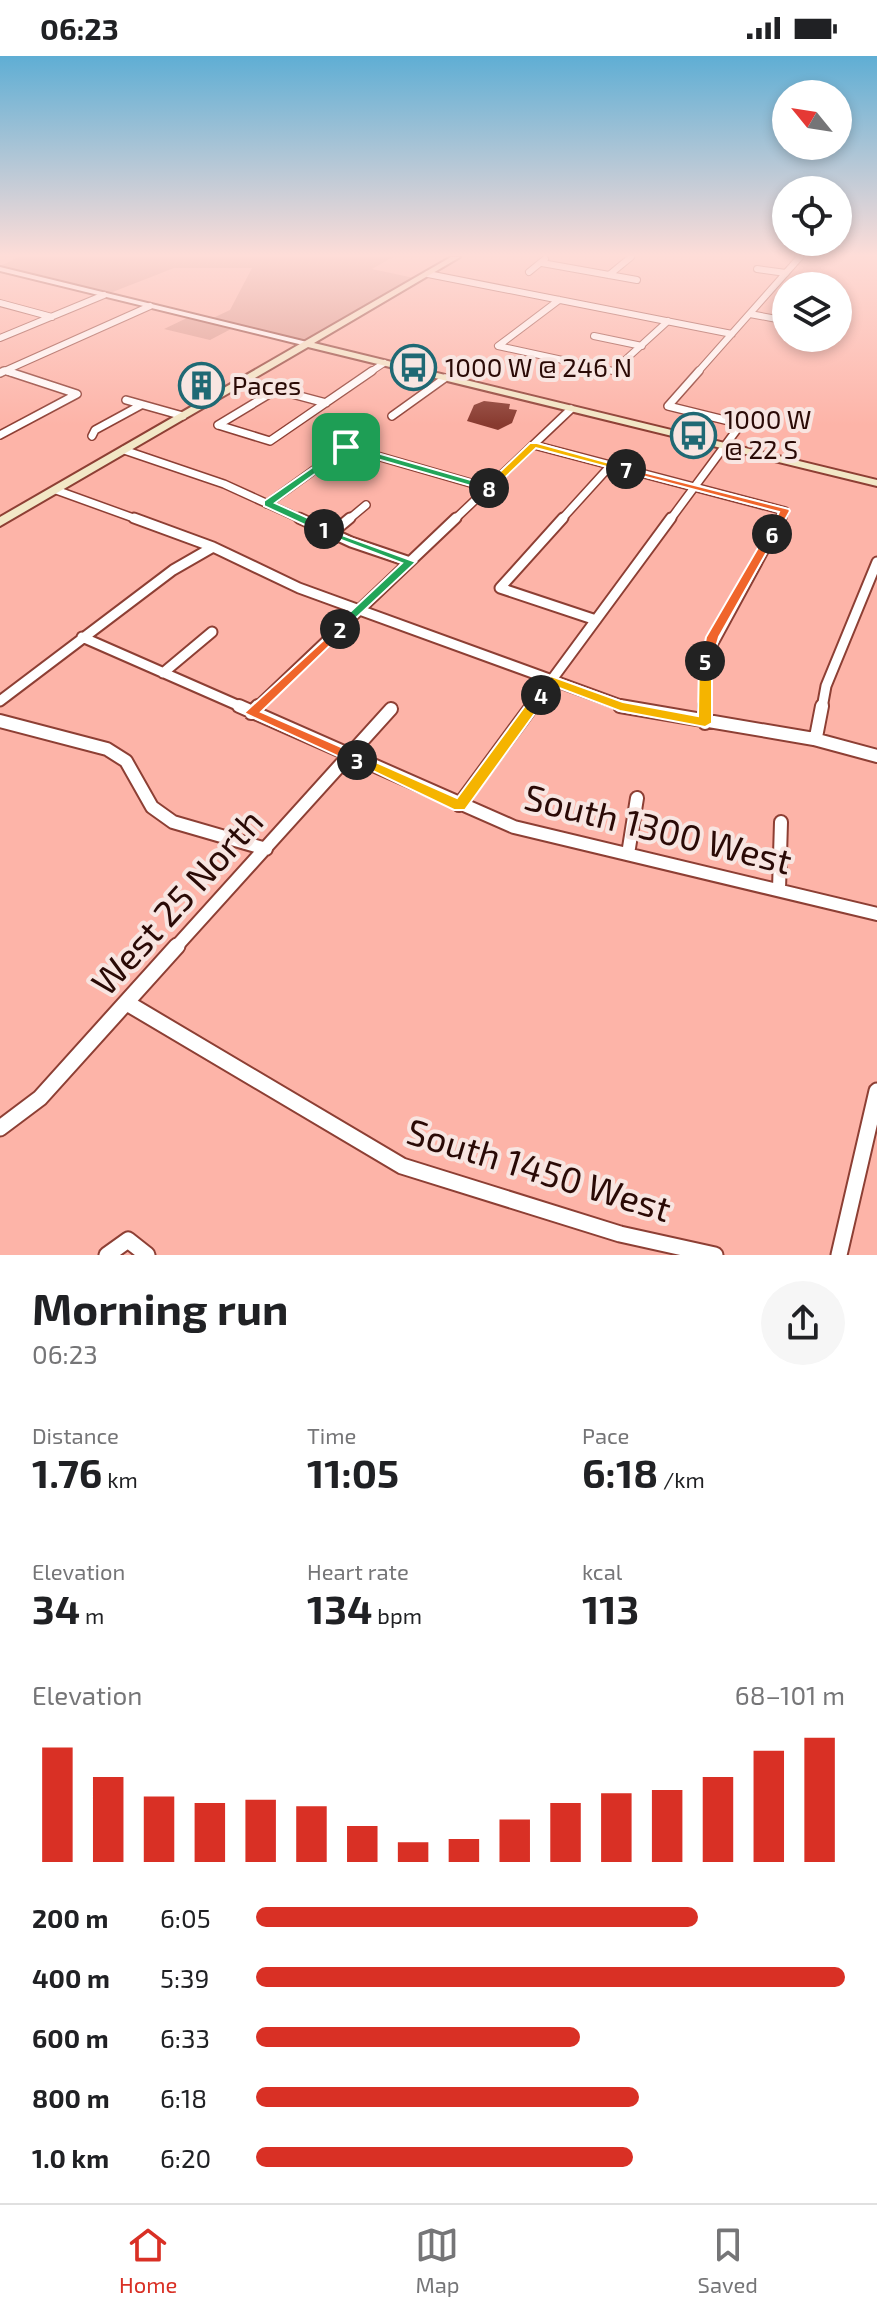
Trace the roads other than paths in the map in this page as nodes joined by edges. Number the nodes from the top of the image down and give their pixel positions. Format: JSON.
{"nodes":[{"id":1,"x":37,"y":313,"type":"edge"},
{"id":2,"x":62,"y":313,"type":"edge"},
{"id":3,"x":135,"y":313,"type":"edge"},
{"id":4,"x":179,"y":313,"type":"edge"},
{"id":5,"x":361,"y":313,"type":"edge"},
{"id":6,"x":542,"y":313,"type":"edge"},
{"id":7,"x":626,"y":313,"type":"edge"},
{"id":8,"x":750,"y":314,"type":"joint"},
{"id":9,"x":52,"y":317,"type":"junction"},
{"id":10,"x":772,"y":318,"type":"edge"},
{"id":11,"x":668,"y":321,"type":"junction"},
{"id":12,"x":732,"y":334,"type":"junction"},
{"id":13,"x":594,"y":336,"type":"dead end"},
{"id":14,"x":0,"y":338,"type":"edge"},
{"id":15,"x":307,"y":344,"type":"junction"},
{"id":16,"x":642,"y":346,"type":"junction"},
{"id":17,"x":384,"y":363,"type":"junction"},
{"id":18,"x":3,"y":372,"type":"edge"},
{"id":19,"x":445,"y":378,"type":"junction"},
{"id":20,"x":243,"y":381,"type":"junction"},
{"id":21,"x":276,"y":390,"type":"junction"},
{"id":22,"x":126,"y":400,"type":"dead end"},
{"id":23,"x":326,"y":403,"type":"junction"},
{"id":24,"x":141,"y":405,"type":"junction"},
{"id":25,"x":571,"y":409,"type":"junction"},
{"id":26,"x":183,"y":416,"type":"junction"},
{"id":27,"x":392,"y":416,"type":"dead end"},
{"id":28,"x":0,"y":435,"type":"edge"},
{"id":29,"x":92,"y":436,"type":"dead end"},
{"id":30,"x":534,"y":445,"type":"junction"},
{"id":31,"x":724,"y":446,"type":"junction"},
{"id":32,"x":124,"y":450,"type":"junction"},
{"id":33,"x":611,"y":465,"type":"junction"},
{"id":34,"x":877,"y":483,"type":"edge"},
{"id":35,"x":694,"y":487,"type":"junction"},
{"id":36,"x":488,"y":488,"type":"junction"},
{"id":37,"x":56,"y":490,"type":"junction"},
{"id":38,"x":267,"y":504,"type":"junction"},
{"id":39,"x":366,"y":505,"type":"dead end"},
{"id":40,"x":0,"y":522,"type":"edge"},
{"id":41,"x":332,"y":533,"type":"junction"},
{"id":42,"x":213,"y":547,"type":"junction"},
{"id":43,"x":410,"y":562,"type":"junction"},
{"id":44,"x":877,"y":562,"type":"edge"},
{"id":45,"x":360,"y":610,"type":"junction"},
{"id":46,"x":596,"y":620,"type":"junction"},
{"id":47,"x":212,"y":632,"type":"dead end"},
{"id":48,"x":82,"y":637,"type":"junction"},
{"id":49,"x":163,"y":673,"type":"junction"},
{"id":50,"x":551,"y":680,"type":"junction"},
{"id":51,"x":0,"y":701,"type":"edge"},
{"id":52,"x":391,"y":709,"type":"dead end"},
{"id":53,"x":251,"y":713,"type":"junction"},
{"id":54,"x":0,"y":721,"type":"edge"},
{"id":55,"x":705,"y":723,"type":"junction"},
{"id":56,"x":816,"y":737,"type":"junction"},
{"id":57,"x":349,"y":756,"type":"junction"},
{"id":58,"x":877,"y":756,"type":"edge"},
{"id":59,"x":637,"y":798,"type":"dead end"},
{"id":60,"x":459,"y":805,"type":"junction"},
{"id":61,"x":781,"y":822,"type":"dead end"},
{"id":62,"x":266,"y":849,"type":"junction"},
{"id":63,"x":628,"y":854,"type":"junction"},
{"id":64,"x":779,"y":889,"type":"junction"},
{"id":65,"x":877,"y":914,"type":"edge"},
{"id":66,"x":127,"y":1003,"type":"junction"},
{"id":67,"x":877,"y":1091,"type":"edge"},
{"id":68,"x":0,"y":1128,"type":"edge"},
{"id":69,"x":107,"y":1255,"type":"edge"},
{"id":70,"x":147,"y":1255,"type":"edge"},
{"id":71,"x":715,"y":1255,"type":"edge"},
{"id":72,"x":839,"y":1255,"type":"edge"}],
"edges":[{"from":1,"to":9,"type":"street"},
{"from":2,"to":9,"type":"street"},
{"from":3,"to":18,"type":"street"},
{"from":4,"to":15,"type":"street"},
{"from":5,"to":15,"type":"main road"},
{"from":6,"to":16,"type":"street"},
{"from":7,"to":11,"type":"street"},
{"from":8,"to":10,"type":"street"},
{"from":8,"to":12,"type":"street"},
{"from":9,"to":14,"type":"street"},
{"from":11,"to":12,"type":"street"},
{"from":11,"to":16,"type":"street"},
{"from":12,"to":31,"type":"street"},
{"from":13,"to":16,"type":"street"},
{"from":15,"to":17,"type":"main road"},
{"from":15,"to":20,"type":"main road"},
{"from":17,"to":19,"type":"main road"},
{"from":17,"to":23,"type":"street"},
{"from":18,"to":28,"type":"street"},
{"from":19,"to":25,"type":"main road"},
{"from":19,"to":27,"type":"street"},
{"from":20,"to":21,"type":"street"},
{"from":20,"to":26,"type":"main road"},
{"from":21,"to":23,"type":"street"},
{"from":21,"to":23,"type":"street"},
{"from":22,"to":24,"type":"street"},
{"from":24,"to":26,"type":"street"},
{"from":24,"to":29,"type":"street"},
{"from":25,"to":30,"type":"street"},
{"from":25,"to":31,"type":"main road"},
{"from":26,"to":32,"type":"main road"},
{"from":30,"to":33,"type":"street"},
{"from":30,"to":36,"type":"street"},
{"from":31,"to":34,"type":"main road"},
{"from":31,"to":35,"type":"street"},
{"from":32,"to":37,"type":"main road"},
{"from":32,"to":38,"type":"street"},
{"from":33,"to":35,"type":"street"},
{"from":33,"to":46,"type":"street"},
{"from":35,"to":46,"type":"street"},
{"from":35,"to":55,"type":"street"},
{"from":36,"to":38,"type":"street"},
{"from":36,"to":43,"type":"street"},
{"from":37,"to":40,"type":"main road"},
{"from":37,"to":42,"type":"street"},
{"from":38,"to":41,"type":"street"},
{"from":39,"to":41,"type":"street"},
{"from":41,"to":43,"type":"street"},
{"from":42,"to":45,"type":"street"},
{"from":42,"to":48,"type":"street"},
{"from":43,"to":45,"type":"street"},
{"from":44,"to":56,"type":"street"},
{"from":45,"to":50,"type":"street"},
{"from":45,"to":53,"type":"street"},
{"from":46,"to":50,"type":"street"},
{"from":47,"to":49,"type":"street"},
{"from":48,"to":49,"type":"street","name":"South 1300 West"},
{"from":48,"to":51,"type":"street"},
{"from":49,"to":53,"type":"street","name":"South 1300 West"},
{"from":50,"to":55,"type":"street"},
{"from":50,"to":60,"type":"street"},
{"from":52,"to":57,"type":"street","name":"West 25 North"},
{"from":53,"to":57,"type":"street","name":"South 1300 West"},
{"from":54,"to":62,"type":"street"},
{"from":55,"to":56,"type":"street"},
{"from":56,"to":58,"type":"street"},
{"from":57,"to":60,"type":"street","name":"South 1300 West"},
{"from":57,"to":62,"type":"street","name":"West 25 North"},
{"from":59,"to":63,"type":"street"},
{"from":60,"to":63,"type":"street","name":"South 1300 West"},
{"from":61,"to":64,"type":"street"},
{"from":62,"to":66,"type":"street","name":"West 25 North"},
{"from":63,"to":64,"type":"street","name":"South 1300 West"},
{"from":64,"to":65,"type":"street","name":"South 1300 West"},
{"from":66,"to":68,"type":"street","name":"West 25 North"},
{"from":66,"to":71,"type":"street","name":"South 1450 West"},
{"from":67,"to":72,"type":"street"},
{"from":69,"to":70,"type":"street"}]}
